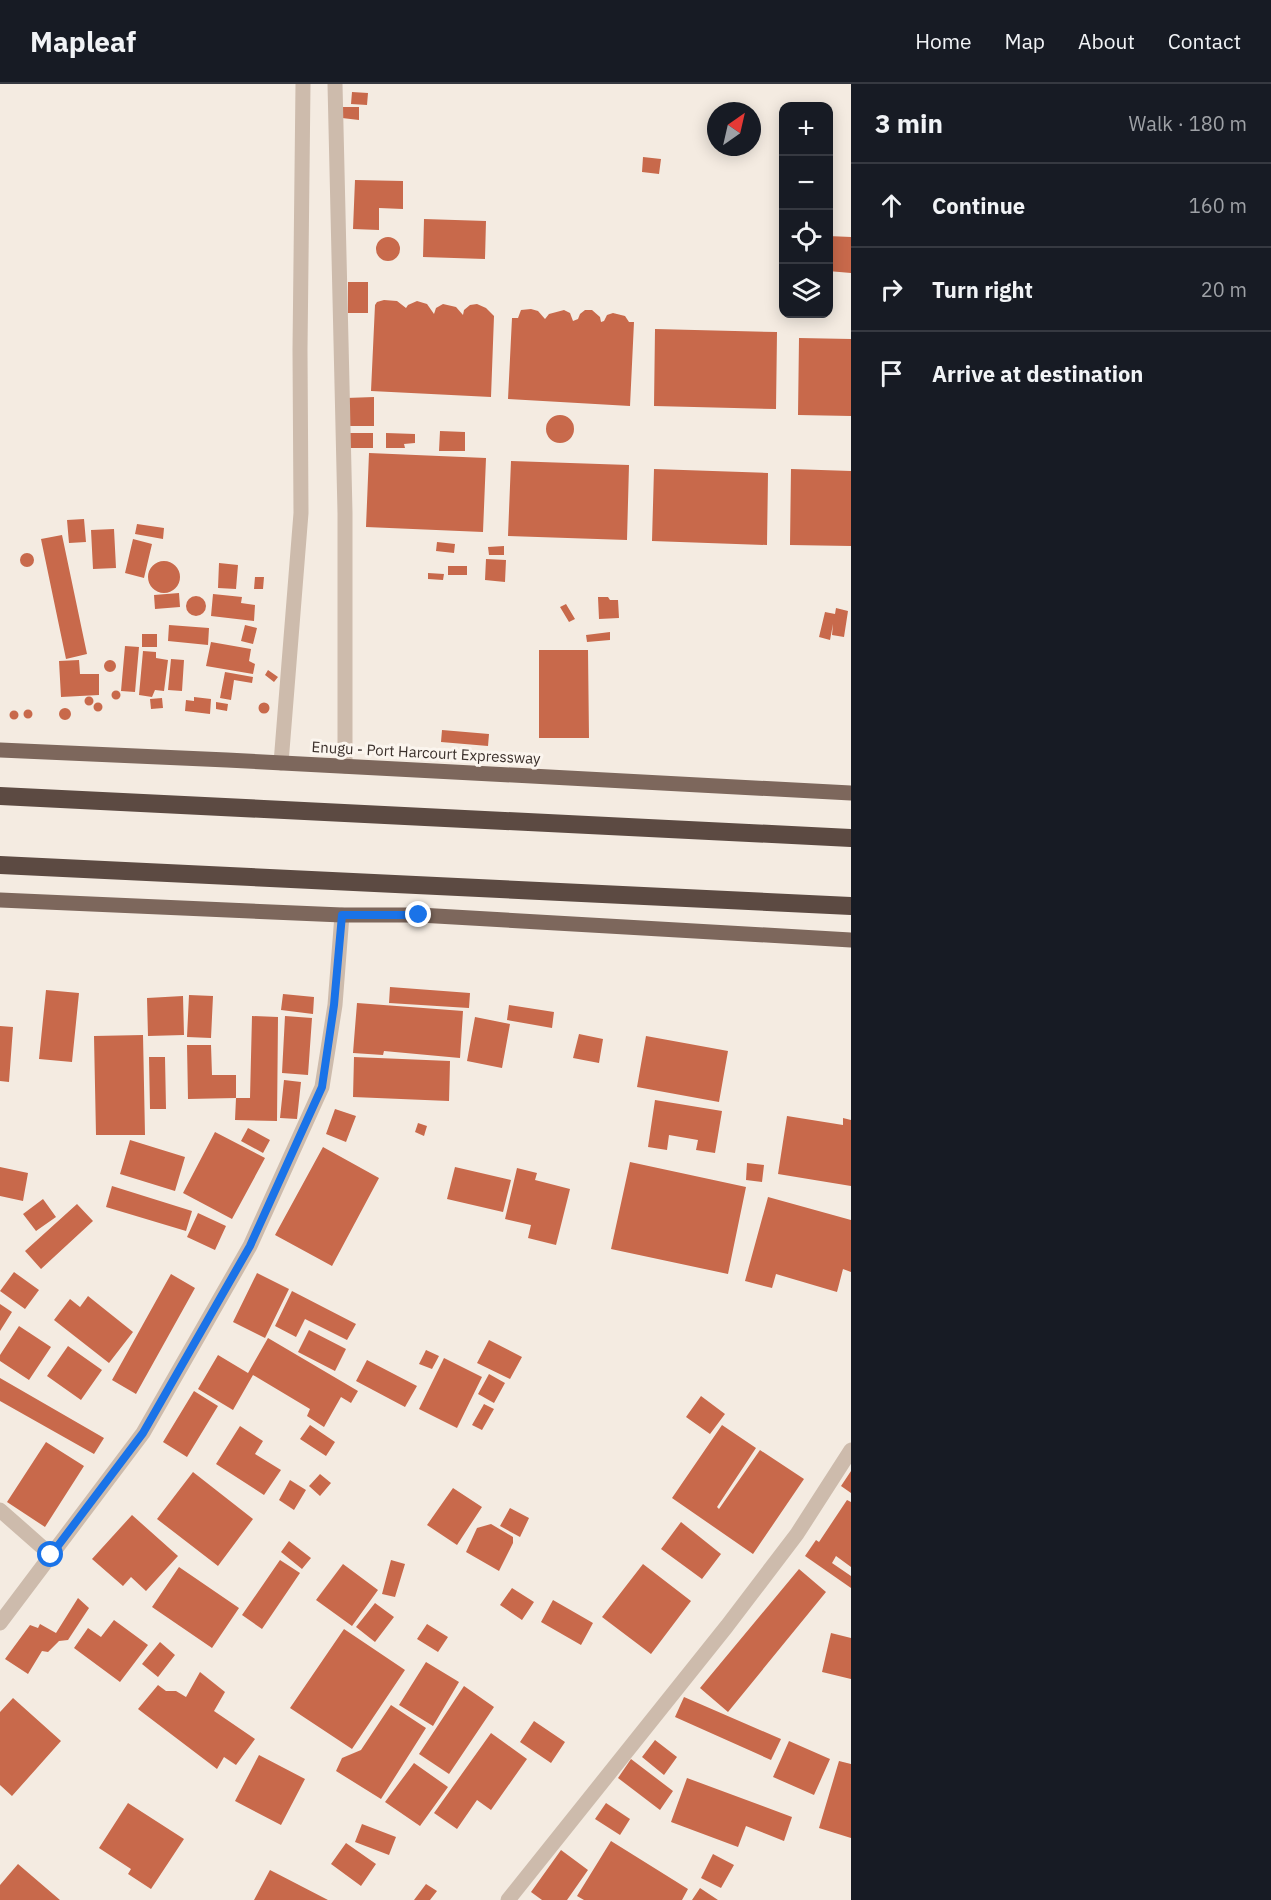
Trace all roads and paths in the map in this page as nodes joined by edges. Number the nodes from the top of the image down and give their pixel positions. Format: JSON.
{"nodes":[{"id":1,"x":303,"y":84,"type":"edge"},
{"id":2,"x":335,"y":84,"type":"edge"},
{"id":3,"x":0,"y":750,"type":"edge"},
{"id":4,"x":281,"y":763,"type":"junction"},
{"id":5,"x":345,"y":766,"type":"junction"},
{"id":6,"x":851,"y":793,"type":"edge"},
{"id":7,"x":0,"y":796,"type":"edge"},
{"id":8,"x":851,"y":838,"type":"edge"},
{"id":9,"x":0,"y":865,"type":"edge"},
{"id":10,"x":0,"y":900,"type":"edge"},
{"id":11,"x":851,"y":906,"type":"edge"},
{"id":12,"x":342,"y":915,"type":"junction"},
{"id":13,"x":851,"y":940,"type":"edge"},
{"id":14,"x":851,"y":1449,"type":"edge"},
{"id":15,"x":0,"y":1510,"type":"edge"},
{"id":16,"x":51,"y":1555,"type":"junction"},
{"id":17,"x":0,"y":1623,"type":"edge"},
{"id":18,"x":508,"y":1900,"type":"edge"}],
"edges":[{"from":1,"to":4,"type":"street"},
{"from":2,"to":5,"type":"street"},
{"from":3,"to":4,"type":"main road","name":"Enugu - Port Harcourt Expressway"},
{"from":4,"to":5,"type":"main road","name":"Enugu - Port Harcourt Expressway"},
{"from":5,"to":6,"type":"main road","name":"Enugu - Port Harcourt Expressway"},
{"from":7,"to":8,"type":"highway"},
{"from":9,"to":11,"type":"highway"},
{"from":10,"to":12,"type":"main road"},
{"from":12,"to":13,"type":"main road"},
{"from":12,"to":16,"type":"street"},
{"from":14,"to":18,"type":"street"},
{"from":15,"to":16,"type":"street"},
{"from":16,"to":17,"type":"street"}]}
